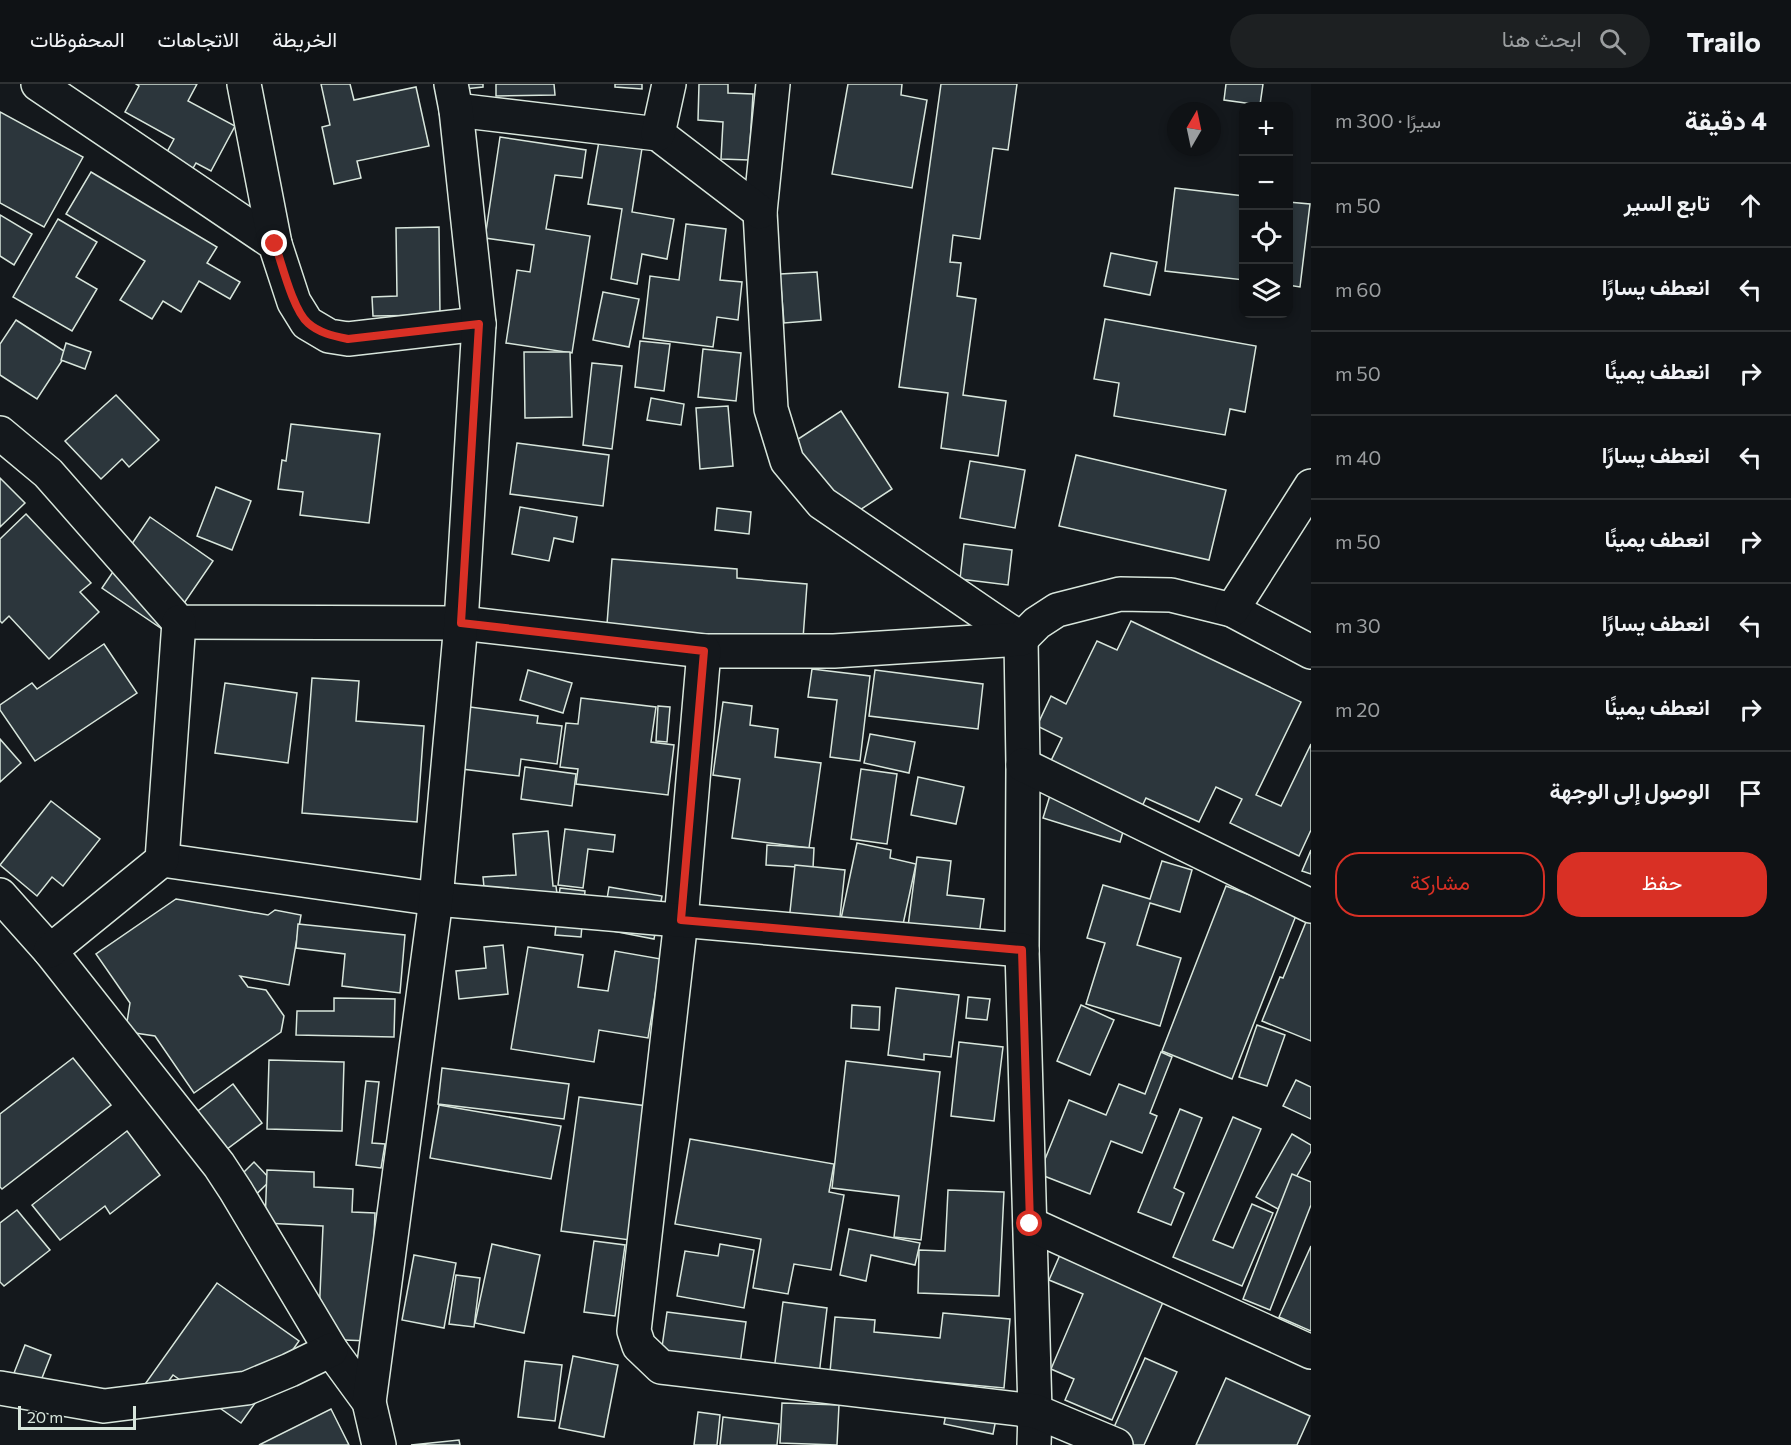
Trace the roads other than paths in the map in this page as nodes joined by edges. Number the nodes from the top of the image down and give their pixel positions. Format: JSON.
{"nodes":[{"id":1,"x":38,"y":84,"type":"edge"},
{"id":2,"x":244,"y":84,"type":"edge"},
{"id":3,"x":669,"y":84,"type":"edge"},
{"id":4,"x":773,"y":84,"type":"edge"},
{"id":5,"x":453,"y":97,"type":"edge"},
{"id":6,"x":658,"y":134,"type":"junction"},
{"id":7,"x":760,"y":212,"type":"junction"},
{"id":8,"x":275,"y":244,"type":"junction"},
{"id":9,"x":479,"y":324,"type":"junction"},
{"id":10,"x":0,"y":433,"type":"edge"},
{"id":11,"x":1311,"y":486,"type":"edge"},
{"id":12,"x":1232,"y":610,"type":"junction"},
{"id":13,"x":179,"y":622,"type":"junction"},
{"id":14,"x":461,"y":623,"type":"junction"},
{"id":15,"x":1021,"y":639,"type":"junction"},
{"id":16,"x":704,"y":651,"type":"junction"},
{"id":17,"x":1311,"y":652,"type":"edge"},
{"id":18,"x":1023,"y":765,"type":"junction"},
{"id":19,"x":162,"y":860,"type":"junction"},
{"id":20,"x":0,"y":895,"type":"edge"},
{"id":21,"x":436,"y":899,"type":"junction"},
{"id":22,"x":1311,"y":906,"type":"edge"},
{"id":23,"x":681,"y":920,"type":"junction"},
{"id":24,"x":1022,"y":950,"type":"junction"},
{"id":25,"x":50,"y":951,"type":"junction"},
{"id":26,"x":1030,"y":1224,"type":"junction"},
{"id":27,"x":331,"y":1350,"type":"junction"},
{"id":28,"x":1311,"y":1352,"type":"edge"},
{"id":29,"x":0,"y":1388,"type":"edge"},
{"id":30,"x":369,"y":1402,"type":"junction"},
{"id":31,"x":1035,"y":1411,"type":"junction"},
{"id":32,"x":379,"y":1445,"type":"edge"},
{"id":33,"x":1034,"y":1445,"type":"edge"},
{"id":34,"x":1116,"y":1445,"type":"edge"}],
"edges":[{"from":1,"to":8,"type":"street"},
{"from":2,"to":8,"type":"street"},
{"from":3,"to":6,"type":"street"},
{"from":4,"to":7,"type":"street"},
{"from":5,"to":6,"type":"street"},
{"from":5,"to":9,"type":"street"},
{"from":6,"to":7,"type":"street"},
{"from":7,"to":15,"type":"street"},
{"from":8,"to":9,"type":"street"},
{"from":9,"to":14,"type":"street"},
{"from":10,"to":13,"type":"street"},
{"from":11,"to":12,"type":"street"},
{"from":12,"to":15,"type":"street"},
{"from":12,"to":17,"type":"street"},
{"from":13,"to":14,"type":"street"},
{"from":13,"to":19,"type":"street"},
{"from":14,"to":16,"type":"street"},
{"from":14,"to":21,"type":"street"},
{"from":15,"to":16,"type":"street"},
{"from":15,"to":18,"type":"street"},
{"from":16,"to":23,"type":"street"},
{"from":18,"to":22,"type":"street"},
{"from":18,"to":24,"type":"street"},
{"from":19,"to":21,"type":"street"},
{"from":19,"to":25,"type":"street"},
{"from":20,"to":25,"type":"street"},
{"from":21,"to":23,"type":"street"},
{"from":21,"to":30,"type":"street"},
{"from":23,"to":24,"type":"street"},
{"from":23,"to":31,"type":"street"},
{"from":24,"to":26,"type":"street"},
{"from":25,"to":27,"type":"street"},
{"from":26,"to":28,"type":"street"},
{"from":26,"to":31,"type":"street"},
{"from":27,"to":29,"type":"street"},
{"from":27,"to":30,"type":"street"},
{"from":30,"to":32,"type":"street"},
{"from":31,"to":33,"type":"street"},
{"from":31,"to":34,"type":"street"}]}
